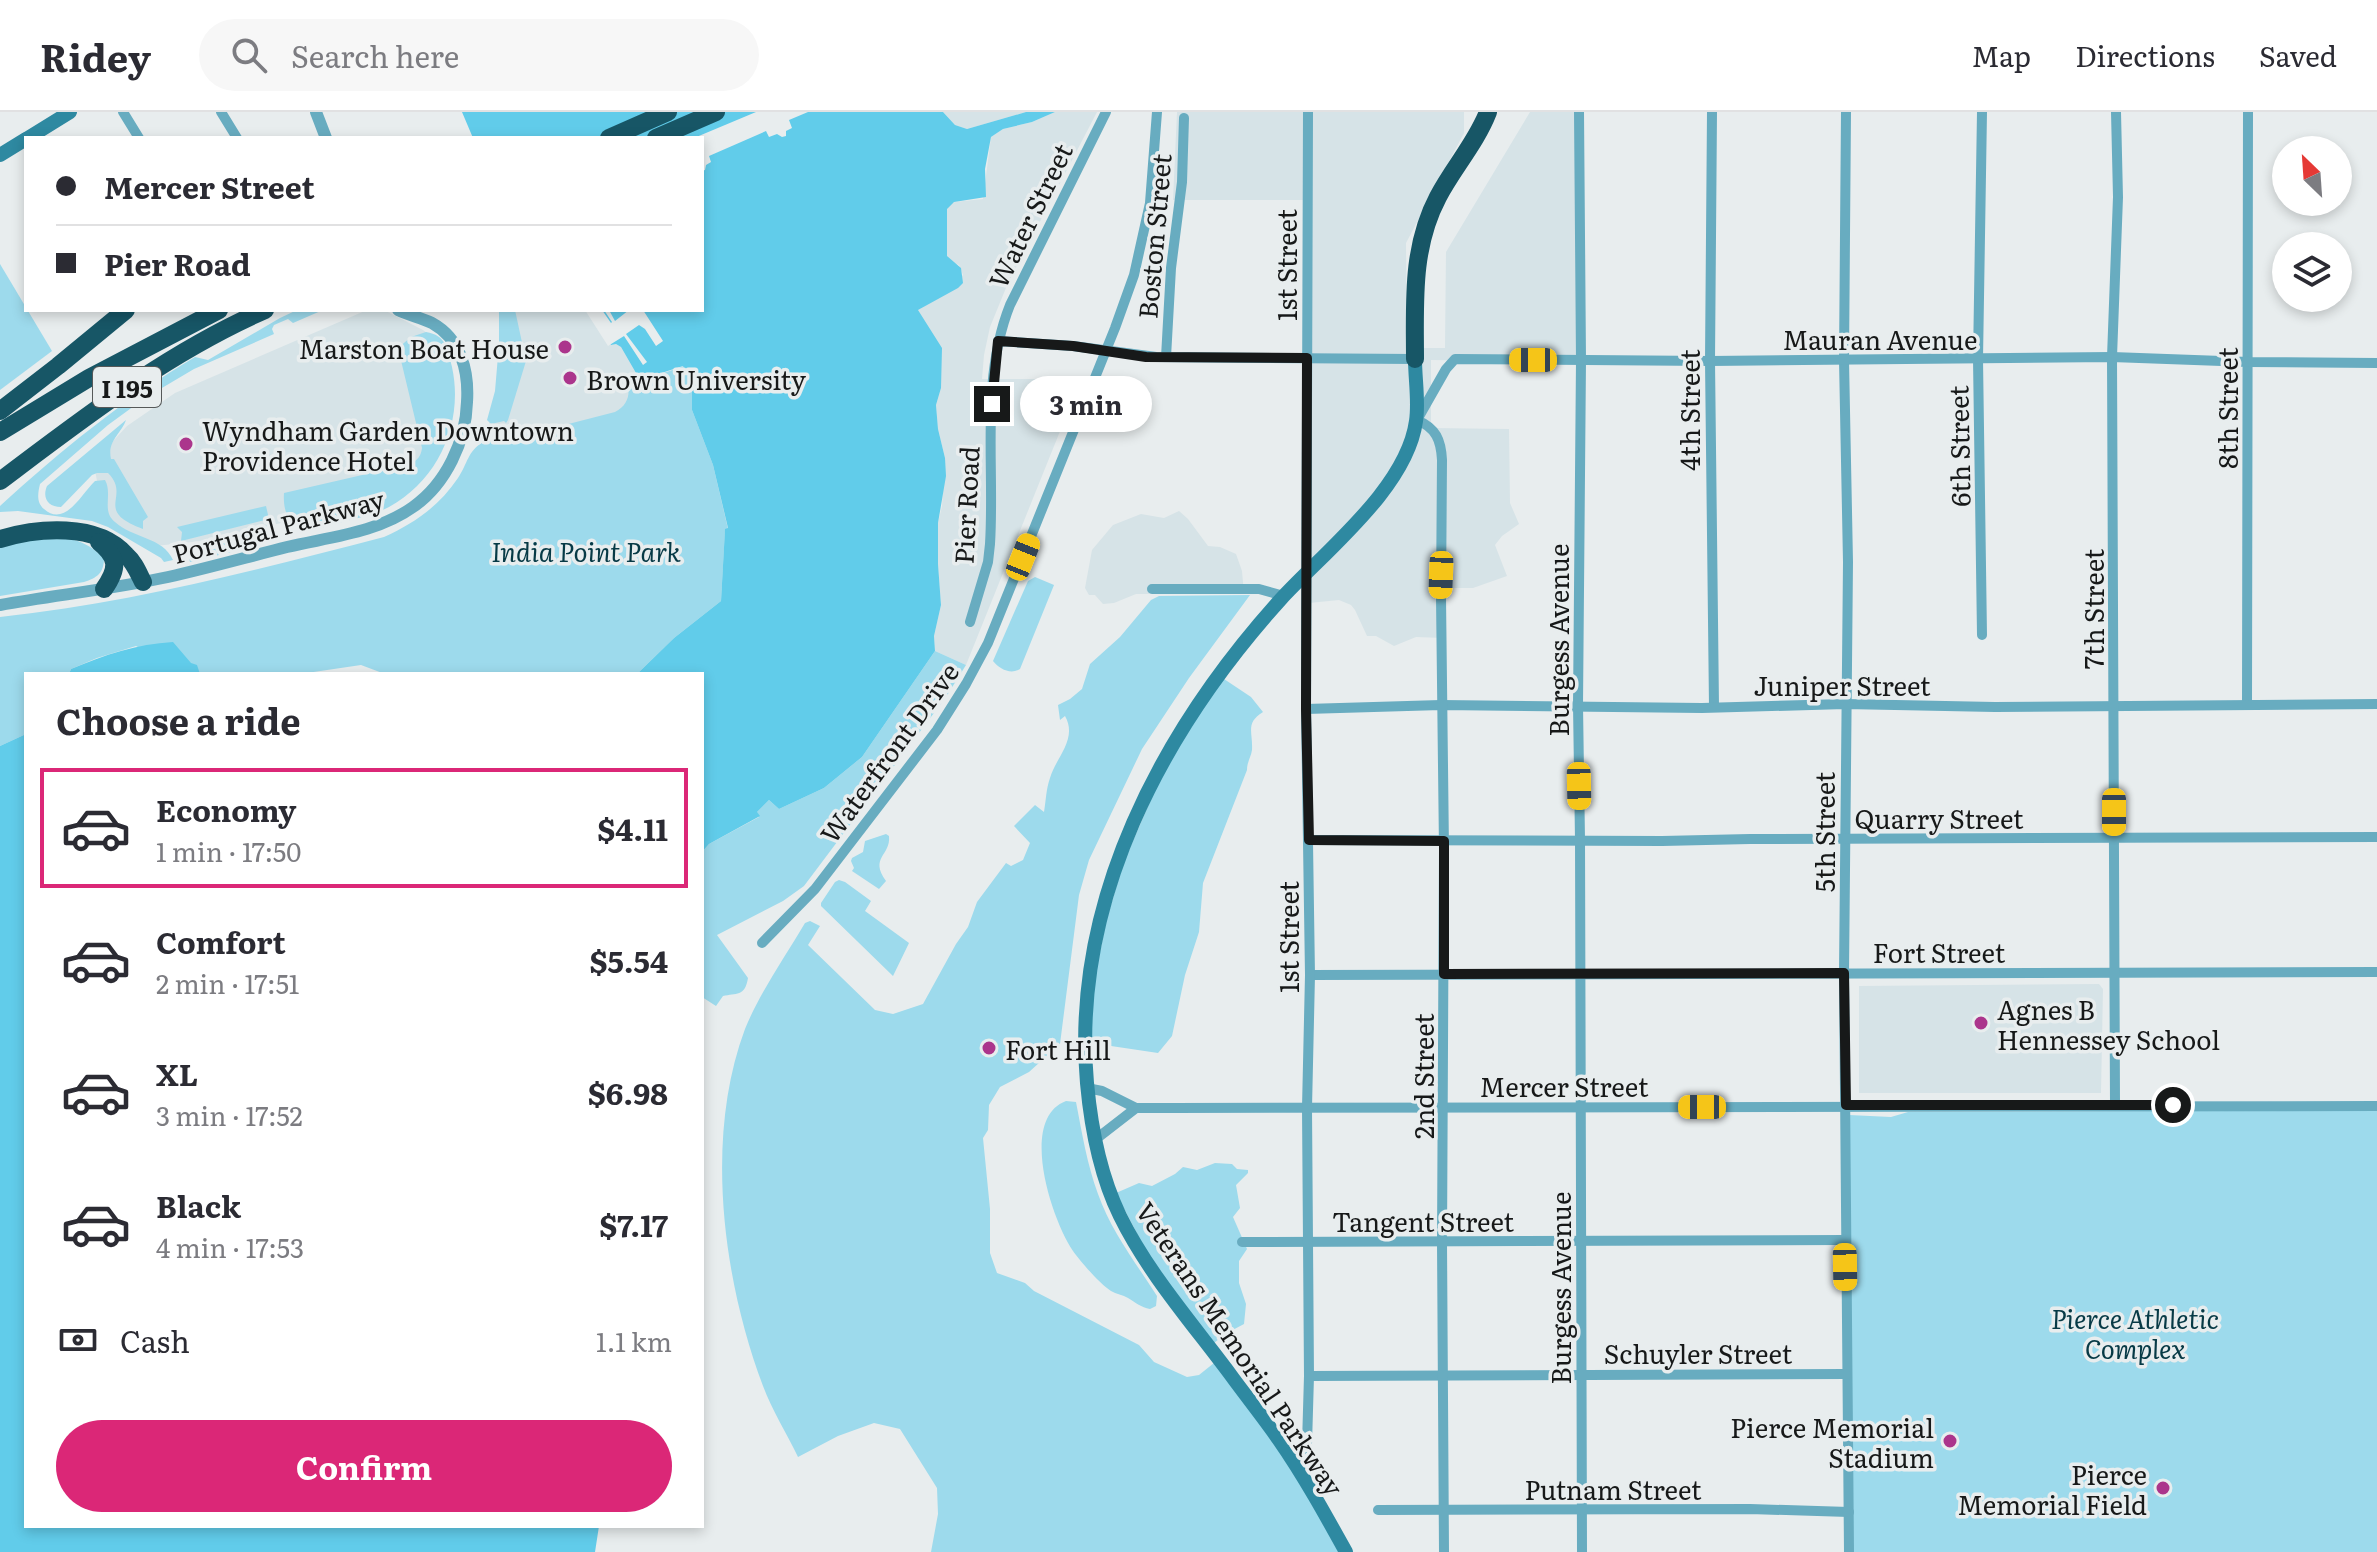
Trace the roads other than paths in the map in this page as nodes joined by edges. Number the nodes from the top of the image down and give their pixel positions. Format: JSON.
{"nodes":[{"id":1,"x":70,"y":112,"type":"edge"},
{"id":2,"x":123,"y":112,"type":"edge"},
{"id":3,"x":221,"y":112,"type":"edge"},
{"id":4,"x":316,"y":112,"type":"edge"},
{"id":5,"x":668,"y":112,"type":"edge"},
{"id":6,"x":716,"y":112,"type":"edge"},
{"id":7,"x":1106,"y":112,"type":"edge"},
{"id":8,"x":1157,"y":112,"type":"edge"},
{"id":9,"x":1308,"y":112,"type":"edge"},
{"id":10,"x":1488,"y":112,"type":"edge"},
{"id":11,"x":1579,"y":112,"type":"edge"},
{"id":12,"x":1712,"y":112,"type":"edge"},
{"id":13,"x":1846,"y":112,"type":"edge"},
{"id":14,"x":1982,"y":112,"type":"edge"},
{"id":15,"x":2116,"y":112,"type":"edge"},
{"id":16,"x":2248,"y":112,"type":"edge"},
{"id":17,"x":1184,"y":118,"type":"dead end"},
{"id":18,"x":34,"y":136,"type":"edge"},
{"id":19,"x":138,"y":136,"type":"edge"},
{"id":20,"x":236,"y":136,"type":"edge"},
{"id":21,"x":325,"y":136,"type":"edge"},
{"id":22,"x":614,"y":136,"type":"edge"},
{"id":23,"x":661,"y":136,"type":"edge"},
{"id":24,"x":24,"y":142,"type":"edge"},
{"id":25,"x":0,"y":155,"type":"edge"},
{"id":26,"x":124,"y":312,"type":"edge"},
{"id":27,"x":215,"y":312,"type":"edge"},
{"id":28,"x":261,"y":312,"type":"edge"},
{"id":29,"x":403,"y":312,"type":"edge"},
{"id":30,"x":998,"y":341,"type":"junction"},
{"id":31,"x":1106,"y":350,"type":"junction"},
{"id":32,"x":1166,"y":357,"type":"junction"},
{"id":33,"x":2112,"y":357,"type":"junction"},
{"id":34,"x":1307,"y":358,"type":"junction"},
{"id":35,"x":1415,"y":359,"type":"junction"},
{"id":36,"x":1978,"y":359,"type":"junction"},
{"id":37,"x":1581,"y":360,"type":"junction"},
{"id":38,"x":1844,"y":360,"type":"junction"},
{"id":39,"x":1710,"y":361,"type":"junction"},
{"id":40,"x":2249,"y":362,"type":"junction"},
{"id":41,"x":2377,"y":363,"type":"edge"},
{"id":42,"x":0,"y":411,"type":"edge"},
{"id":43,"x":1417,"y":420,"type":"junction"},
{"id":44,"x":0,"y":432,"type":"edge"},
{"id":45,"x":0,"y":481,"type":"edge"},
{"id":46,"x":91,"y":535,"type":"junction"},
{"id":47,"x":0,"y":539,"type":"edge"},
{"id":48,"x":1307,"y":574,"type":"junction"},
{"id":49,"x":143,"y":582,"type":"junction"},
{"id":50,"x":104,"y":589,"type":"junction"},
{"id":51,"x":1152,"y":589,"type":"dead end"},
{"id":52,"x":1284,"y":596,"type":"junction"},
{"id":53,"x":0,"y":605,"type":"edge"},
{"id":54,"x":970,"y":622,"type":"dead end"},
{"id":55,"x":1982,"y":635,"type":"dead end"},
{"id":56,"x":1845,"y":704,"type":"junction"},
{"id":57,"x":2247,"y":704,"type":"junction"},
{"id":58,"x":2377,"y":704,"type":"edge"},
{"id":59,"x":1441,"y":705,"type":"junction"},
{"id":60,"x":1578,"y":705,"type":"junction"},
{"id":61,"x":2114,"y":705,"type":"junction"},
{"id":62,"x":1714,"y":707,"type":"junction"},
{"id":63,"x":1306,"y":709,"type":"junction"},
{"id":64,"x":2377,"y":837,"type":"edge"},
{"id":65,"x":1580,"y":839,"type":"junction"},
{"id":66,"x":1846,"y":839,"type":"junction"},
{"id":67,"x":2114,"y":839,"type":"junction"},
{"id":68,"x":1309,"y":840,"type":"junction"},
{"id":69,"x":1444,"y":841,"type":"junction"},
{"id":70,"x":762,"y":943,"type":"dead end"},
{"id":71,"x":2377,"y":972,"type":"edge"},
{"id":72,"x":1844,"y":973,"type":"junction"},
{"id":73,"x":2115,"y":973,"type":"junction"},
{"id":74,"x":1444,"y":974,"type":"junction"},
{"id":75,"x":1579,"y":974,"type":"junction"},
{"id":76,"x":1310,"y":975,"type":"junction"},
{"id":77,"x":1087,"y":1088,"type":"junction"},
{"id":78,"x":1846,"y":1105,"type":"junction"},
{"id":79,"x":2115,"y":1105,"type":"junction"},
{"id":80,"x":2377,"y":1106,"type":"edge"},
{"id":81,"x":1444,"y":1107,"type":"junction"},
{"id":82,"x":1579,"y":1107,"type":"junction"},
{"id":83,"x":1136,"y":1108,"type":"junction"},
{"id":84,"x":1307,"y":1108,"type":"junction"},
{"id":85,"x":1096,"y":1139,"type":"junction"},
{"id":86,"x":1845,"y":1240,"type":"junction"},
{"id":87,"x":1242,"y":1242,"type":"dead end"},
{"id":88,"x":1442,"y":1242,"type":"junction"},
{"id":89,"x":1582,"y":1242,"type":"junction"},
{"id":90,"x":1309,"y":1243,"type":"junction"},
{"id":91,"x":1580,"y":1374,"type":"junction"},
{"id":92,"x":1846,"y":1374,"type":"junction"},
{"id":93,"x":1309,"y":1376,"type":"junction"},
{"id":94,"x":1444,"y":1376,"type":"junction"},
{"id":95,"x":1299,"y":1472,"type":"junction"},
{"id":96,"x":1581,"y":1509,"type":"junction"},
{"id":97,"x":1378,"y":1510,"type":"dead end"},
{"id":98,"x":1444,"y":1510,"type":"junction"},
{"id":99,"x":1849,"y":1512,"type":"junction"},
{"id":100,"x":1346,"y":1552,"type":"edge"},
{"id":101,"x":1444,"y":1552,"type":"edge"},
{"id":102,"x":1582,"y":1552,"type":"edge"},
{"id":103,"x":1849,"y":1552,"type":"edge"}],
"edges":[{"from":1,"to":18,"type":"main road"},
{"from":2,"to":19,"type":"street"},
{"from":3,"to":20,"type":"street"},
{"from":4,"to":21,"type":"street"},
{"from":5,"to":22,"type":"highway"},
{"from":6,"to":23,"type":"highway"},
{"from":7,"to":30,"type":"street","name":"Water Street"},
{"from":8,"to":31,"type":"street","name":"Waterfront Drive"},
{"from":9,"to":34,"type":"street","name":"1st Street"},
{"from":10,"to":35,"type":"highway"},
{"from":11,"to":37,"type":"street","name":"Burgess Avenue"},
{"from":12,"to":39,"type":"street","name":"4th Street"},
{"from":13,"to":38,"type":"street","name":"5th Street"},
{"from":14,"to":36,"type":"street","name":"6th Street"},
{"from":15,"to":33,"type":"street","name":"7th Street"},
{"from":16,"to":40,"type":"street","name":"8th Street"},
{"from":17,"to":32,"type":"street","name":"Boston Street"},
{"from":24,"to":25,"type":"main road"},
{"from":26,"to":42,"type":"highway"},
{"from":27,"to":44,"type":"highway","number":"I 195"},
{"from":28,"to":45,"type":"highway","number":"I 195"},
{"from":29,"to":49,"type":"street","name":"Portugal Parkway"},
{"from":30,"to":31,"type":"street"},
{"from":30,"to":54,"type":"street","name":"Pier Road"},
{"from":31,"to":32,"type":"street"},
{"from":31,"to":70,"type":"street","name":"Waterfront Drive"},
{"from":32,"to":34,"type":"street"},
{"from":33,"to":36,"type":"street","name":"Mauran Avenue"},
{"from":33,"to":40,"type":"street","name":"Mauran Avenue"},
{"from":33,"to":61,"type":"street","name":"7th Street"},
{"from":34,"to":35,"type":"street"},
{"from":34,"to":48,"type":"street","name":"1st Street"},
{"from":35,"to":43,"type":"main road","name":"Veterans Memorial Parkway"},
{"from":36,"to":38,"type":"street","name":"Mauran Avenue"},
{"from":36,"to":55,"type":"street","name":"6th Street"},
{"from":37,"to":39,"type":"street","name":"Mauran Avenue"},
{"from":37,"to":43,"type":"street","name":"Mauran Avenue"},
{"from":37,"to":60,"type":"street","name":"Burgess Avenue"},
{"from":38,"to":39,"type":"street","name":"Mauran Avenue"},
{"from":38,"to":56,"type":"street","name":"5th Street"},
{"from":39,"to":62,"type":"street","name":"4th Street"},
{"from":40,"to":41,"type":"street","name":"Mauran Avenue"},
{"from":40,"to":57,"type":"street","name":"8th Street"},
{"from":43,"to":48,"type":"main road","name":"Veterans Memorial Parkway"},
{"from":43,"to":59,"type":"street","name":"2nd Street"},
{"from":46,"to":47,"type":"highway"},
{"from":46,"to":49,"type":"highway"},
{"from":46,"to":50,"type":"highway"},
{"from":48,"to":52,"type":"main road","name":"Veterans Memorial Parkway"},
{"from":48,"to":63,"type":"street","name":"1st Street"},
{"from":49,"to":50,"type":"street","name":"Portugal Parkway"},
{"from":50,"to":53,"type":"street","name":"Portugal Parkway"},
{"from":51,"to":52,"type":"street"},
{"from":52,"to":77,"type":"main road","name":"Veterans Memorial Parkway"},
{"from":56,"to":61,"type":"street","name":"Juniper Street"},
{"from":56,"to":62,"type":"street","name":"Juniper Street"},
{"from":56,"to":66,"type":"street","name":"5th Street"},
{"from":57,"to":58,"type":"street","name":"Juniper Street"},
{"from":57,"to":61,"type":"street","name":"Juniper Street"},
{"from":59,"to":60,"type":"street","name":"Juniper Street"},
{"from":59,"to":63,"type":"street","name":"Juniper Street"},
{"from":59,"to":69,"type":"street","name":"2nd Street"},
{"from":60,"to":62,"type":"street","name":"Juniper Street"},
{"from":60,"to":65,"type":"street","name":"Burgess Avenue"},
{"from":61,"to":67,"type":"street","name":"7th Street"},
{"from":63,"to":68,"type":"street","name":"1st Street"},
{"from":64,"to":67,"type":"street","name":"Quarry Street"},
{"from":65,"to":66,"type":"street","name":"Quarry Street"},
{"from":65,"to":69,"type":"street","name":"Quarry Street"},
{"from":65,"to":75,"type":"street","name":"Burgess Avenue"},
{"from":66,"to":67,"type":"street","name":"Quarry Street"},
{"from":66,"to":72,"type":"street","name":"5th Street"},
{"from":67,"to":73,"type":"street","name":"7th Street"},
{"from":68,"to":69,"type":"street","name":"Quarry Street"},
{"from":68,"to":76,"type":"street","name":"1st Street"},
{"from":69,"to":74,"type":"street","name":"2nd Street"},
{"from":71,"to":73,"type":"street","name":"Fort Street"},
{"from":72,"to":73,"type":"street","name":"Fort Street"},
{"from":72,"to":75,"type":"street","name":"Fort Street"},
{"from":72,"to":78,"type":"street","name":"5th Street"},
{"from":73,"to":79,"type":"street","name":"7th Street"},
{"from":74,"to":75,"type":"street","name":"Fort Street"},
{"from":74,"to":76,"type":"street","name":"Fort Street"},
{"from":74,"to":81,"type":"street","name":"2nd Street"},
{"from":75,"to":82,"type":"street","name":"Burgess Avenue"},
{"from":76,"to":84,"type":"street","name":"1st Street"},
{"from":77,"to":83,"type":"street","name":"Mercer Street"},
{"from":77,"to":85,"type":"main road","name":"Veterans Memorial Parkway"},
{"from":78,"to":79,"type":"street","name":"Mercer Street"},
{"from":78,"to":82,"type":"street","name":"Mercer Street"},
{"from":78,"to":86,"type":"street","name":"5th Street"},
{"from":79,"to":80,"type":"street","name":"Mercer Street"},
{"from":81,"to":82,"type":"street","name":"Mercer Street"},
{"from":81,"to":84,"type":"street","name":"Mercer Street"},
{"from":81,"to":88,"type":"street","name":"2nd Street"},
{"from":82,"to":89,"type":"street","name":"Burgess Avenue"},
{"from":83,"to":84,"type":"street","name":"Mercer Street"},
{"from":83,"to":85,"type":"street"},
{"from":84,"to":90,"type":"street","name":"1st Street"},
{"from":85,"to":95,"type":"main road","name":"Veterans Memorial Parkway"},
{"from":86,"to":89,"type":"street","name":"Tangent Street"},
{"from":86,"to":92,"type":"street","name":"5th Street"},
{"from":87,"to":90,"type":"street","name":"Tangent Street"},
{"from":88,"to":89,"type":"street","name":"Tangent Street"},
{"from":88,"to":90,"type":"street","name":"Tangent Street"},
{"from":88,"to":94,"type":"street","name":"2nd Street"},
{"from":89,"to":91,"type":"street","name":"Burgess Avenue"},
{"from":90,"to":93,"type":"street","name":"1st Street"},
{"from":91,"to":92,"type":"street","name":"Schuyler Street"},
{"from":91,"to":94,"type":"street","name":"Schuyler Street"},
{"from":91,"to":96,"type":"street","name":"Burgess Avenue"},
{"from":92,"to":99,"type":"street","name":"5th Street"},
{"from":93,"to":94,"type":"street","name":"Schuyler Street"},
{"from":93,"to":95,"type":"street","name":"1st Street"},
{"from":94,"to":98,"type":"street","name":"2nd Street"},
{"from":95,"to":100,"type":"main road","name":"Veterans Memorial Parkway"},
{"from":96,"to":98,"type":"street","name":"Putnam Street"},
{"from":96,"to":99,"type":"street","name":"Putnam Street"},
{"from":96,"to":102,"type":"street","name":"Burgess Avenue"},
{"from":97,"to":98,"type":"street","name":"Putnam Street"},
{"from":98,"to":101,"type":"street","name":"2nd Street"},
{"from":99,"to":103,"type":"street","name":"5th Street"}]}
